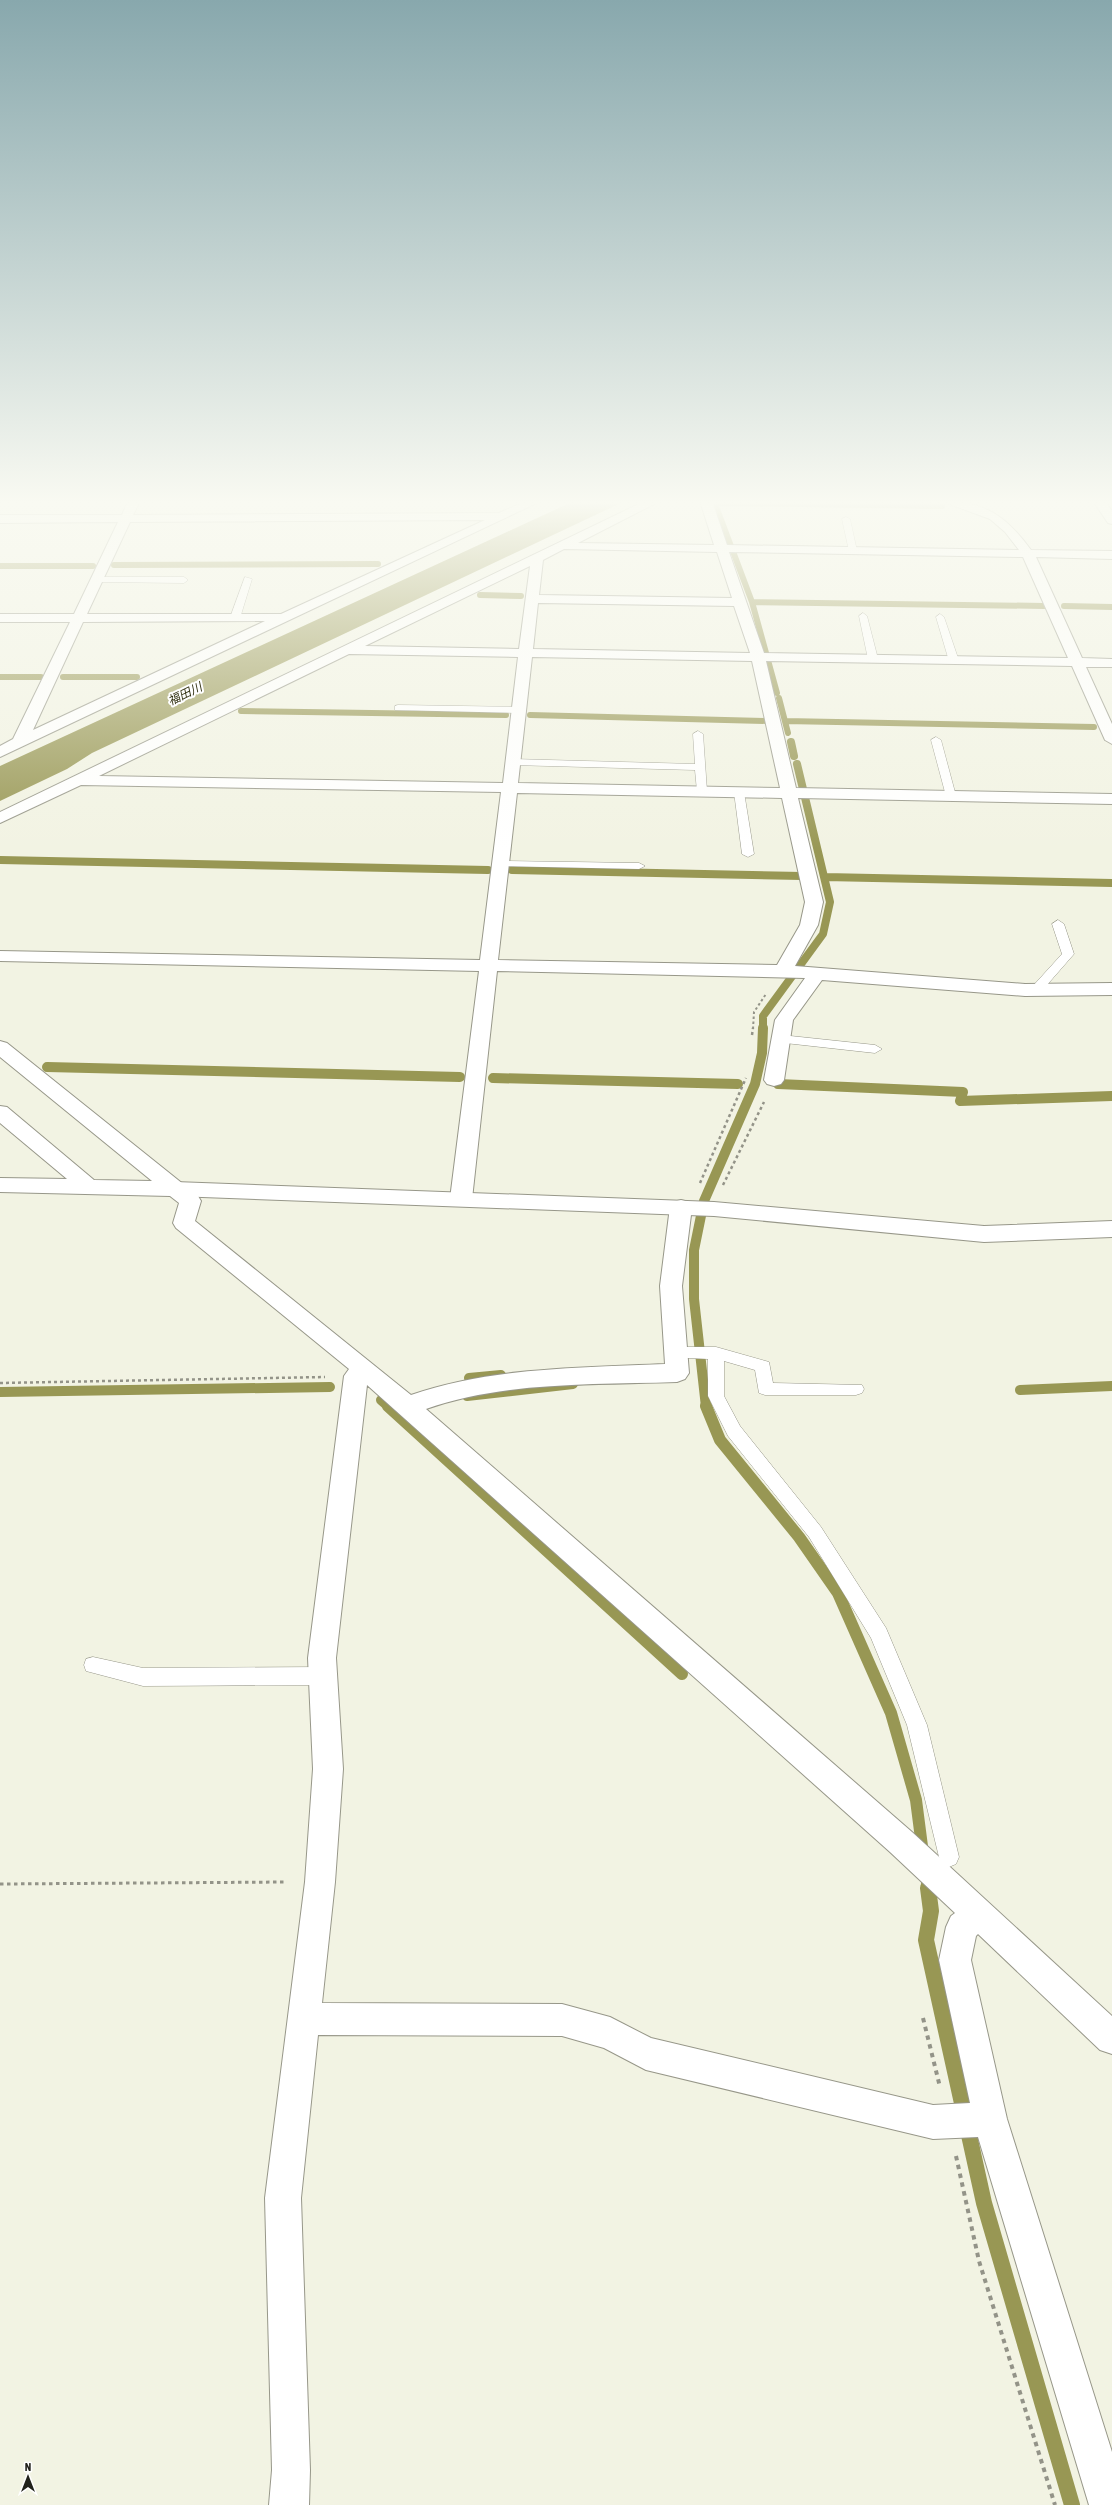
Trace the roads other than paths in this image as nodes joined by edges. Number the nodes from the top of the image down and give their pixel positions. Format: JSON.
{"nodes":[{"id":1,"x":940,"y":617,"type":"dead end"},
{"id":2,"x":0,"y":618,"type":"edge"},
{"id":3,"x":79,"y":618,"type":"junction"},
{"id":4,"x":235,"y":618,"type":"joint"},
{"id":5,"x":240,"y":618,"type":"edge"},
{"id":6,"x":282,"y":618,"type":"edge"},
{"id":7,"x":413,"y":618,"type":"edge"},
{"id":8,"x":530,"y":618,"type":"edge"},
{"id":9,"x":747,"y":618,"type":"edge"},
{"id":10,"x":863,"y":618,"type":"edge"},
{"id":11,"x":1057,"y":618,"type":"edge"},
{"id":12,"x":346,"y":650,"type":"junction"},
{"id":13,"x":525,"y":653,"type":"junction"},
{"id":14,"x":763,"y":657,"type":"junction"},
{"id":15,"x":873,"y":659,"type":"junction"},
{"id":16,"x":954,"y":660,"type":"junction"},
{"id":17,"x":1078,"y":663,"type":"junction"},
{"id":18,"x":1112,"y":663,"type":"edge"},
{"id":19,"x":398,"y":708,"type":"dead end"},
{"id":20,"x":518,"y":710,"type":"junction"},
{"id":21,"x":698,"y":734,"type":"dead end"},
{"id":22,"x":936,"y":740,"type":"dead end"},
{"id":23,"x":1112,"y":740,"type":"edge"},
{"id":24,"x":0,"y":743,"type":"edge"},
{"id":25,"x":19,"y":743,"type":"junction"},
{"id":26,"x":0,"y":752,"type":"edge"},
{"id":27,"x":512,"y":762,"type":"junction"},
{"id":28,"x":700,"y":767,"type":"junction"},
{"id":29,"x":80,"y":780,"type":"junction"},
{"id":30,"x":509,"y":788,"type":"junction"},
{"id":31,"x":702,"y":791,"type":"junction"},
{"id":32,"x":739,"y":792,"type":"junction"},
{"id":33,"x":791,"y":793,"type":"junction"},
{"id":34,"x":951,"y":796,"type":"junction"},
{"id":35,"x":1112,"y":799,"type":"edge"},
{"id":36,"x":0,"y":818,"type":"edge"},
{"id":37,"x":748,"y":854,"type":"dead end"},
{"id":38,"x":500,"y":864,"type":"junction"},
{"id":39,"x":639,"y":866,"type":"dead end"},
{"id":40,"x":1058,"y":924,"type":"dead end"},
{"id":41,"x":0,"y":956,"type":"edge"},
{"id":42,"x":488,"y":966,"type":"junction"},
{"id":43,"x":785,"y":971,"type":"junction"},
{"id":44,"x":813,"y":974,"type":"junction"},
{"id":45,"x":1112,"y":989,"type":"edge"},
{"id":46,"x":1036,"y":990,"type":"junction"},
{"id":47,"x":781,"y":1039,"type":"junction"},
{"id":48,"x":0,"y":1047,"type":"edge"},
{"id":49,"x":876,"y":1049,"type":"dead end"},
{"id":50,"x":774,"y":1080,"type":"road end"},
{"id":51,"x":0,"y":1112,"type":"edge"},
{"id":52,"x":0,"y":1185,"type":"edge"},
{"id":53,"x":89,"y":1187,"type":"junction"},
{"id":54,"x":175,"y":1189,"type":"junction"},
{"id":55,"x":461,"y":1199,"type":"junction"},
{"id":56,"x":688,"y":1207,"type":"junction"},
{"id":57,"x":1112,"y":1229,"type":"edge"},
{"id":58,"x":679,"y":1353,"type":"junction"},
{"id":59,"x":713,"y":1353,"type":"junction"},
{"id":60,"x":361,"y":1373,"type":"junction"},
{"id":61,"x":856,"y":1389,"type":"dead end"},
{"id":62,"x":407,"y":1406,"type":"junction"},
{"id":63,"x":93,"y":1665,"type":"dead end"},
{"id":64,"x":323,"y":1676,"type":"junction"},
{"id":65,"x":946,"y":1869,"type":"junction"},
{"id":66,"x":979,"y":1914,"type":"junction"},
{"id":67,"x":304,"y":2018,"type":"junction"},
{"id":68,"x":1112,"y":2038,"type":"edge"},
{"id":69,"x":967,"y":2121,"type":"junction"},
{"id":70,"x":289,"y":2505,"type":"edge"},
{"id":71,"x":1109,"y":2505,"type":"edge"}],
"edges":[{"from":1,"to":16,"type":"lane"},
{"from":2,"to":3,"type":"street"},
{"from":3,"to":4,"type":"street"},
{"from":3,"to":25,"type":"street"},
{"from":4,"to":5,"type":"street"},
{"from":6,"to":25,"type":"street"},
{"from":7,"to":12,"type":"street"},
{"from":8,"to":13,"type":"street"},
{"from":9,"to":14,"type":"street"},
{"from":10,"to":15,"type":"lane"},
{"from":11,"to":17,"type":"street"},
{"from":12,"to":13,"type":"street"},
{"from":12,"to":29,"type":"street"},
{"from":13,"to":14,"type":"street"},
{"from":13,"to":20,"type":"street"},
{"from":14,"to":15,"type":"street"},
{"from":14,"to":33,"type":"street"},
{"from":15,"to":16,"type":"street"},
{"from":16,"to":17,"type":"street"},
{"from":17,"to":18,"type":"street"},
{"from":17,"to":23,"type":"street"},
{"from":19,"to":20,"type":"lane"},
{"from":20,"to":27,"type":"street"},
{"from":21,"to":28,"type":"lane"},
{"from":22,"to":34,"type":"lane"},
{"from":24,"to":25,"type":"street"},
{"from":25,"to":26,"type":"street"},
{"from":27,"to":28,"type":"lane"},
{"from":27,"to":30,"type":"street"},
{"from":28,"to":31,"type":"lane"},
{"from":29,"to":30,"type":"street"},
{"from":29,"to":36,"type":"street"},
{"from":30,"to":31,"type":"street"},
{"from":30,"to":38,"type":"street"},
{"from":31,"to":32,"type":"street"},
{"from":32,"to":33,"type":"street"},
{"from":32,"to":37,"type":"lane"},
{"from":33,"to":34,"type":"street"},
{"from":33,"to":43,"type":"street"},
{"from":34,"to":35,"type":"street"},
{"from":38,"to":39,"type":"lane"},
{"from":38,"to":42,"type":"street"},
{"from":40,"to":46,"type":"lane"},
{"from":41,"to":42,"type":"street"},
{"from":42,"to":43,"type":"street"},
{"from":42,"to":55,"type":"street"},
{"from":43,"to":44,"type":"street"},
{"from":44,"to":46,"type":"street"},
{"from":44,"to":47,"type":"street"},
{"from":45,"to":46,"type":"street"},
{"from":47,"to":49,"type":"lane"},
{"from":47,"to":50,"type":"street"},
{"from":48,"to":54,"type":"street"},
{"from":51,"to":53,"type":"street"},
{"from":52,"to":53,"type":"street"},
{"from":53,"to":54,"type":"street"},
{"from":54,"to":55,"type":"street"},
{"from":54,"to":60,"type":"street"},
{"from":55,"to":56,"type":"street"},
{"from":56,"to":57,"type":"street"},
{"from":56,"to":58,"type":"street"},
{"from":58,"to":59,"type":"lane"},
{"from":58,"to":62,"type":"street"},
{"from":59,"to":61,"type":"lane"},
{"from":59,"to":65,"type":"lane"},
{"from":60,"to":62,"type":"street"},
{"from":60,"to":64,"type":"street"},
{"from":62,"to":65,"type":"street"},
{"from":63,"to":64,"type":"lane"},
{"from":64,"to":67,"type":"street"},
{"from":65,"to":66,"type":"street"},
{"from":66,"to":68,"type":"street"},
{"from":66,"to":69,"type":"street"},
{"from":67,"to":69,"type":"street"},
{"from":67,"to":70,"type":"street"},
{"from":69,"to":71,"type":"street"}]}
